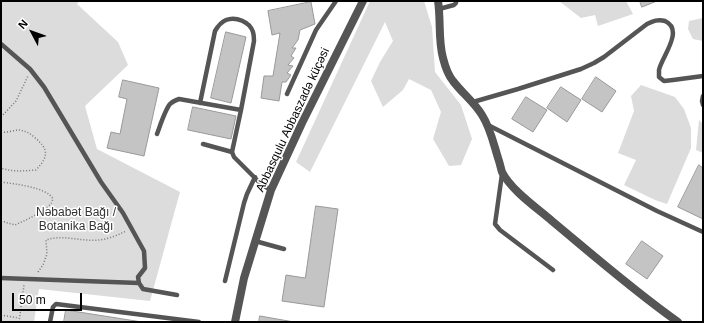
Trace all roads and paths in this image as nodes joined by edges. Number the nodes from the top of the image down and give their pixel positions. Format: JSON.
{"nodes":[{"id":1,"x":336,"y":1,"type":"edge"},
{"id":2,"x":363,"y":1,"type":"edge"},
{"id":3,"x":456,"y":1,"type":"edge"},
{"id":4,"x":438,"y":5,"type":"edge"},
{"id":5,"x":1,"y":44,"type":"edge"},
{"id":6,"x":30,"y":69,"type":"junction"},
{"id":7,"x":703,"y":76,"type":"edge"},
{"id":8,"x":287,"y":94,"type":"dead end"},
{"id":9,"x":703,"y":96,"type":"edge"},
{"id":10,"x":200,"y":102,"type":"junction"},
{"id":11,"x":473,"y":102,"type":"junction"},
{"id":12,"x":703,"y":105,"type":"edge"},
{"id":13,"x":242,"y":110,"type":"junction"},
{"id":14,"x":1,"y":117,"type":"edge"},
{"id":15,"x":488,"y":124,"type":"junction"},
{"id":16,"x":1,"y":132,"type":"edge"},
{"id":17,"x":156,"y":134,"type":"dead end"},
{"id":18,"x":202,"y":144,"type":"dead end"},
{"id":19,"x":232,"y":152,"type":"junction"},
{"id":20,"x":1,"y":168,"type":"edge"},
{"id":21,"x":502,"y":172,"type":"junction"},
{"id":22,"x":254,"y":178,"type":"junction"},
{"id":23,"x":1,"y":182,"type":"edge"},
{"id":24,"x":271,"y":190,"type":"junction"},
{"id":25,"x":1,"y":220,"type":"edge"},
{"id":26,"x":132,"y":229,"type":"junction"},
{"id":27,"x":703,"y":232,"type":"edge"},
{"id":28,"x":255,"y":241,"type":"junction"},
{"id":29,"x":284,"y":249,"type":"dead end"},
{"id":30,"x":552,"y":270,"type":"dead end"},
{"id":31,"x":1,"y":278,"type":"edge"},
{"id":32,"x":25,"y":279,"type":"junction"},
{"id":33,"x":36,"y":280,"type":"junction"},
{"id":34,"x":225,"y":281,"type":"dead end"},
{"id":35,"x":139,"y":283,"type":"junction"},
{"id":36,"x":177,"y":295,"type":"dead end"},
{"id":37,"x":1,"y":316,"type":"edge"},
{"id":38,"x":19,"y":318,"type":"junction"},
{"id":39,"x":173,"y":320,"type":"edge"},
{"id":40,"x":19,"y":322,"type":"edge"},
{"id":41,"x":50,"y":322,"type":"edge"},
{"id":42,"x":199,"y":322,"type":"edge"},
{"id":43,"x":235,"y":322,"type":"edge"},
{"id":44,"x":678,"y":322,"type":"edge"}],
"edges":[{"from":1,"to":8,"type":"lane"},
{"from":2,"to":24,"type":"street","name":"Abbasqulu Abbaszadə küçəsi"},
{"from":3,"to":4,"type":"lane"},
{"from":4,"to":11,"type":"street"},
{"from":5,"to":6,"type":"lane"},
{"from":6,"to":14,"type":"path"},
{"from":6,"to":26,"type":"lane"},
{"from":7,"to":11,"type":"lane"},
{"from":9,"to":12,"type":"lane"},
{"from":10,"to":13,"type":"lane"},
{"from":10,"to":13,"type":"lane"},
{"from":10,"to":17,"type":"lane"},
{"from":11,"to":15,"type":"street"},
{"from":13,"to":19,"type":"lane"},
{"from":15,"to":21,"type":"street"},
{"from":15,"to":27,"type":"lane"},
{"from":16,"to":20,"type":"path"},
{"from":18,"to":19,"type":"lane"},
{"from":19,"to":22,"type":"lane"},
{"from":21,"to":30,"type":"lane"},
{"from":21,"to":44,"type":"street"},
{"from":22,"to":24,"type":"lane"},
{"from":22,"to":34,"type":"lane"},
{"from":23,"to":25,"type":"path"},
{"from":24,"to":28,"type":"street","name":"Abbasqulu Abbaszadə küçəsi"},
{"from":26,"to":33,"type":"path"},
{"from":26,"to":35,"type":"lane"},
{"from":28,"to":29,"type":"lane"},
{"from":28,"to":43,"type":"street","name":"Abbasqulu Abbaszadə küçəsi"},
{"from":31,"to":32,"type":"lane"},
{"from":32,"to":33,"type":"lane"},
{"from":32,"to":38,"type":"path"},
{"from":33,"to":35,"type":"lane"},
{"from":35,"to":36,"type":"lane"},
{"from":37,"to":38,"type":"path"},
{"from":38,"to":40,"type":"path"},
{"from":39,"to":41,"type":"lane"},
{"from":39,"to":42,"type":"lane"}]}
